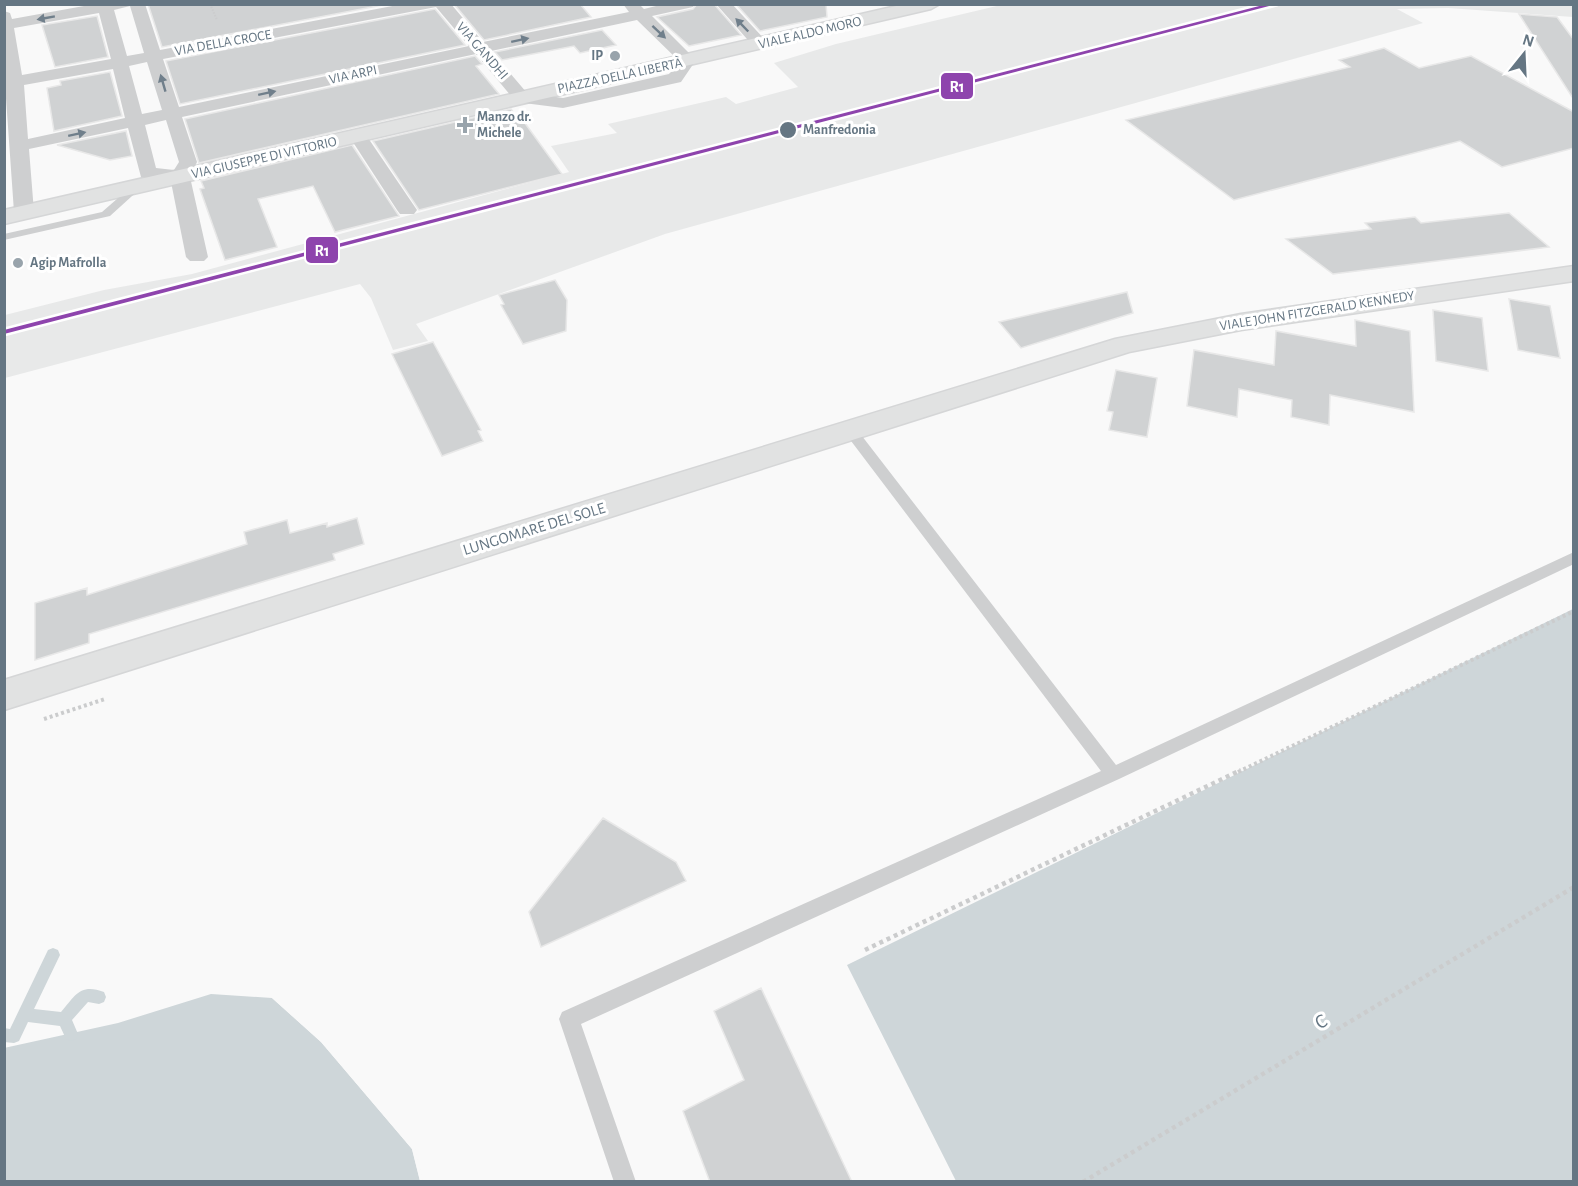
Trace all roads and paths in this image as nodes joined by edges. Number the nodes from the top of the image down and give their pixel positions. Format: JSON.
{"nodes":[{"id":1,"x":124,"y":4,"type":"edge"},
{"id":2,"x":137,"y":4,"type":"edge"},
{"id":3,"x":431,"y":4,"type":"edge"},
{"id":4,"x":442,"y":4,"type":"edge"},
{"id":5,"x":687,"y":4,"type":"edge"},
{"id":6,"x":723,"y":4,"type":"edge"},
{"id":7,"x":931,"y":4,"type":"edge"},
{"id":8,"x":106,"y":8,"type":"junction"},
{"id":9,"x":635,"y":9,"type":"edge"},
{"id":10,"x":5,"y":21,"type":"edge"},
{"id":11,"x":761,"y":45,"type":"junction"},
{"id":12,"x":479,"y":48,"type":"junction"},
{"id":13,"x":155,"y":56,"type":"junction"},
{"id":14,"x":688,"y":60,"type":"junction"},
{"id":15,"x":120,"y":62,"type":"junction"},
{"id":16,"x":15,"y":81,"type":"junction"},
{"id":17,"x":522,"y":98,"type":"junction"},
{"id":18,"x":11,"y":106,"type":"edge"},
{"id":19,"x":172,"y":114,"type":"junction"},
{"id":20,"x":136,"y":122,"type":"junction"},
{"id":21,"x":358,"y":136,"type":"junction"},
{"id":22,"x":20,"y":146,"type":"junction"},
{"id":23,"x":180,"y":177,"type":"junction"},
{"id":24,"x":137,"y":187,"type":"junction"},
{"id":25,"x":407,"y":210,"type":"dead end"},
{"id":26,"x":14,"y":215,"type":"edge"},
{"id":27,"x":4,"y":237,"type":"edge"},
{"id":28,"x":197,"y":257,"type":"dead end"},
{"id":29,"x":1574,"y":273,"type":"edge"},
{"id":30,"x":1063,"y":363,"type":"joint"},
{"id":31,"x":850,"y":430,"type":"junction"},
{"id":32,"x":1574,"y":557,"type":"edge"},
{"id":33,"x":1574,"y":611,"type":"edge"},
{"id":34,"x":4,"y":694,"type":"edge"},
{"id":35,"x":1113,"y":774,"type":"junction"},
{"id":36,"x":1574,"y":888,"type":"edge"},
{"id":37,"x":865,"y":950,"type":"dead end"},
{"id":38,"x":625,"y":1182,"type":"edge"},
{"id":39,"x":1083,"y":1182,"type":"edge"}],
"edges":[{"from":1,"to":8,"type":"street"},
{"from":2,"to":13,"type":"street"},
{"from":3,"to":13,"type":"street","name":"VIA DELLA CROCE"},
{"from":4,"to":12,"type":"street","name":"VIA GANDHI"},
{"from":5,"to":9,"type":"street","name":"VIA ARPI"},
{"from":11,"to":6,"type":"street","one_way":true},
{"from":7,"to":11,"type":"street","name":"VIALE ALDO MORO"},
{"from":8,"to":10,"type":"street","one_way":true},
{"from":8,"to":15,"type":"street"},
{"from":12,"to":9,"type":"street","name":"VIA ARPI","one_way":true},
{"from":9,"to":14,"type":"street","one_way":true},
{"from":10,"to":16,"type":"street"},
{"from":11,"to":14,"type":"street","name":"VIALE ALDO MORO"},
{"from":12,"to":17,"type":"street","name":"VIA GANDHI"},
{"from":19,"to":12,"type":"street","name":"VIA ARPI","one_way":true},
{"from":13,"to":15,"type":"street","name":"VIA DELLA CROCE"},
{"from":19,"to":13,"type":"street","one_way":true},
{"from":14,"to":17,"type":"street","name":"PIAZZA DELLA LIBERTÀ"},
{"from":15,"to":16,"type":"street","name":"VIA DELLA CROCE"},
{"from":15,"to":20,"type":"street"},
{"from":16,"to":18,"type":"street"},
{"from":17,"to":21,"type":"street","name":"VIA GIUSEPPE DI VITTORIO"},
{"from":18,"to":22,"type":"street"},
{"from":19,"to":20,"type":"street","name":"VIA ARPI"},
{"from":19,"to":23,"type":"street"},
{"from":22,"to":20,"type":"street","name":"VIA ARPI","one_way":true},
{"from":20,"to":23,"type":"street"},
{"from":21,"to":23,"type":"street","name":"VIA GIUSEPPE DI VITTORIO"},
{"from":21,"to":25,"type":"street"},
{"from":22,"to":26,"type":"street"},
{"from":23,"to":24,"type":"street","name":"VIA GIUSEPPE DI VITTORIO"},
{"from":23,"to":28,"type":"street"},
{"from":24,"to":26,"type":"street","name":"VIA GIUSEPPE DI VITTORIO"},
{"from":24,"to":27,"type":"lane"},
{"from":29,"to":30,"type":"street","name":"VIALE JOHN FITZGERALD KENNEDY"},
{"from":30,"to":31,"type":"street","name":"LUNGOMARE DEL SOLE"},
{"from":31,"to":34,"type":"street","name":"LUNGOMARE DEL SOLE"},
{"from":31,"to":35,"type":"lane"},
{"from":32,"to":35,"type":"lane"},
{"from":33,"to":37,"type":"path"},
{"from":35,"to":38,"type":"lane"},
{"from":36,"to":39,"type":"path","name":"C"}]}
